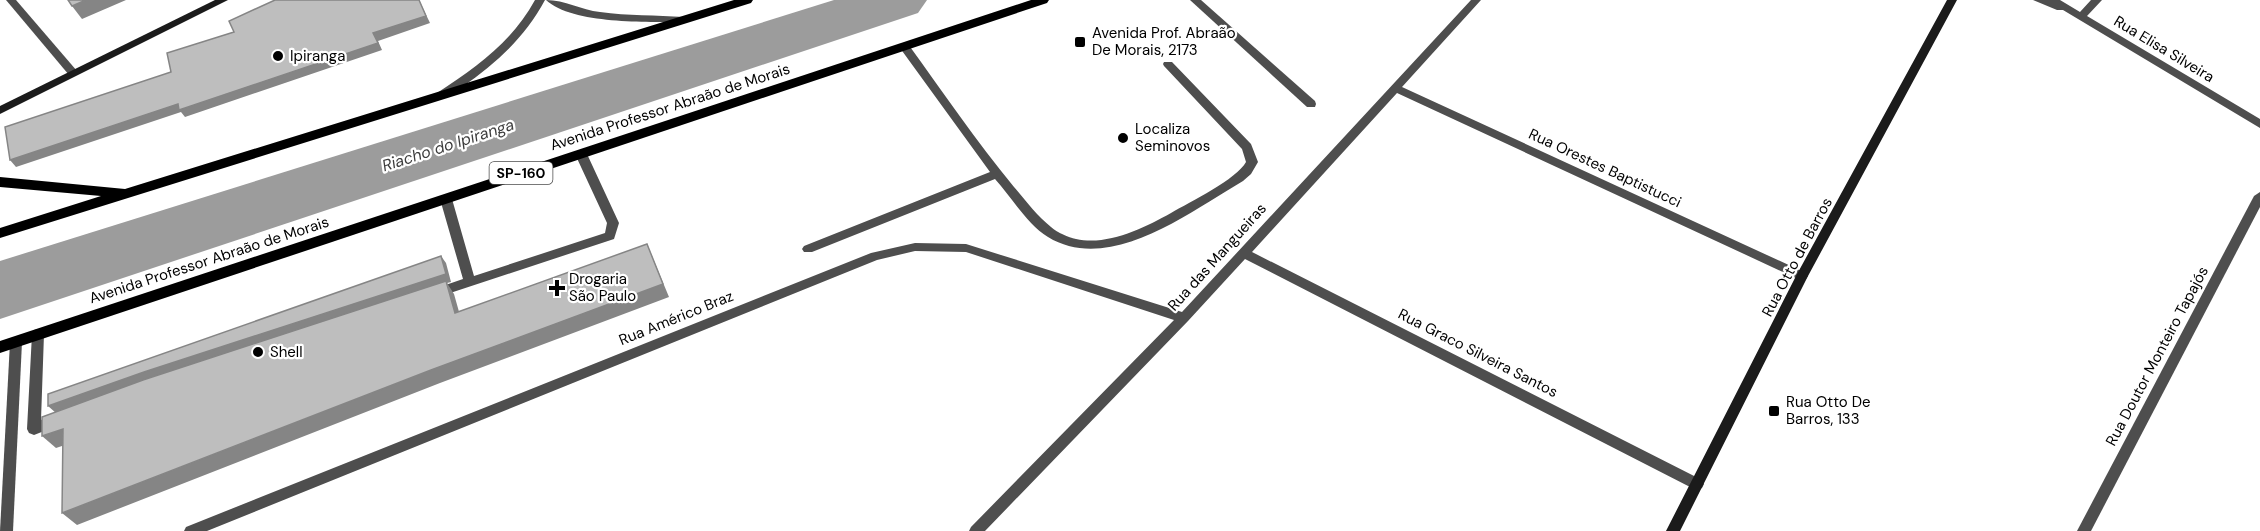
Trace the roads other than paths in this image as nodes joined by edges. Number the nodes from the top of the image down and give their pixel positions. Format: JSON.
{"nodes":[{"id":1,"x":11,"y":0,"type":"edge"},
{"id":2,"x":223,"y":0,"type":"edge"},
{"id":3,"x":540,"y":0,"type":"edge"},
{"id":4,"x":551,"y":0,"type":"edge"},
{"id":5,"x":747,"y":0,"type":"edge"},
{"id":6,"x":1043,"y":0,"type":"edge"},
{"id":7,"x":1195,"y":0,"type":"edge"},
{"id":8,"x":1476,"y":0,"type":"edge"},
{"id":9,"x":1952,"y":0,"type":"edge"},
{"id":10,"x":2038,"y":0,"type":"edge"},
{"id":11,"x":2053,"y":0,"type":"edge"},
{"id":12,"x":2097,"y":0,"type":"edge"},
{"id":13,"x":2081,"y":16,"type":"junction"},
{"id":14,"x":684,"y":20,"type":"junction"},
{"id":15,"x":904,"y":46,"type":"junction"},
{"id":16,"x":1168,"y":64,"type":"dead end"},
{"id":17,"x":73,"y":73,"type":"junction"},
{"id":18,"x":1395,"y":87,"type":"junction"},
{"id":19,"x":436,"y":97,"type":"junction"},
{"id":20,"x":1311,"y":104,"type":"dead end"},
{"id":21,"x":0,"y":110,"type":"edge"},
{"id":22,"x":2260,"y":124,"type":"edge"},
{"id":23,"x":580,"y":154,"type":"junction"},
{"id":24,"x":997,"y":174,"type":"junction"},
{"id":25,"x":0,"y":182,"type":"edge"},
{"id":26,"x":130,"y":194,"type":"junction"},
{"id":27,"x":2260,"y":196,"type":"edge"},
{"id":28,"x":446,"y":199,"type":"junction"},
{"id":29,"x":0,"y":233,"type":"edge"},
{"id":30,"x":808,"y":249,"type":"dead end"},
{"id":31,"x":1243,"y":253,"type":"junction"},
{"id":32,"x":1802,"y":276,"type":"junction"},
{"id":33,"x":470,"y":282,"type":"junction"},
{"id":34,"x":425,"y":297,"type":"edge"},
{"id":35,"x":1184,"y":318,"type":"junction"},
{"id":36,"x":38,"y":334,"type":"junction"},
{"id":37,"x":16,"y":342,"type":"junction"},
{"id":38,"x":0,"y":347,"type":"edge"},
{"id":39,"x":67,"y":417,"type":"edge"},
{"id":40,"x":1698,"y":484,"type":"junction"},
{"id":41,"x":6,"y":531,"type":"edge"},
{"id":42,"x":191,"y":531,"type":"edge"},
{"id":43,"x":976,"y":531,"type":"edge"},
{"id":44,"x":1673,"y":531,"type":"edge"},
{"id":45,"x":2084,"y":531,"type":"edge"}],
"edges":[{"from":1,"to":17,"type":"street"},
{"from":2,"to":17,"type":"street"},
{"from":3,"to":19,"type":"street"},
{"from":4,"to":14,"type":"street"},
{"from":5,"to":14,"type":"main road"},
{"from":6,"to":15,"type":"main road","name":"Avenida Professor Abraão de Morais","number":"SP-160"},
{"from":7,"to":20,"type":"street"},
{"from":8,"to":18,"type":"street","name":"Rua das Mangueiras"},
{"from":9,"to":32,"type":"street","name":"Rua Otto de Barros"},
{"from":10,"to":13,"type":"street"},
{"from":11,"to":13,"type":"street","name":"Rua Elisa Silveira"},
{"from":12,"to":13,"type":"street"},
{"from":13,"to":22,"type":"street","name":"Rua Elisa Silveira"},
{"from":14,"to":19,"type":"main road"},
{"from":15,"to":23,"type":"main road","name":"Avenida Professor Abraão de Morais","number":"SP-160"},
{"from":15,"to":24,"type":"street"},
{"from":16,"to":24,"type":"street"},
{"from":17,"to":21,"type":"street"},
{"from":18,"to":31,"type":"street","name":"Rua das Mangueiras"},
{"from":18,"to":32,"type":"street","name":"Rua Orestes Baptistucci"},
{"from":19,"to":26,"type":"main road"},
{"from":23,"to":28,"type":"main road","name":"Avenida Professor Abraão de Morais","number":"SP-160"},
{"from":23,"to":33,"type":"street"},
{"from":24,"to":30,"type":"street"},
{"from":25,"to":26,"type":"main road"},
{"from":26,"to":29,"type":"main road"},
{"from":27,"to":45,"type":"street","name":"Rua Doutor Monteiro Tapajós"},
{"from":28,"to":33,"type":"street"},
{"from":28,"to":36,"type":"main road","name":"Avenida Professor Abraão de Morais","number":"SP-160"},
{"from":31,"to":35,"type":"street","name":"Rua das Mangueiras"},
{"from":31,"to":40,"type":"street","name":"Rua Graco Silveira Santos"},
{"from":32,"to":40,"type":"street","name":"Rua Otto de Barros"},
{"from":33,"to":34,"type":"street"},
{"from":35,"to":42,"type":"street","name":"Rua Américo Braz"},
{"from":35,"to":43,"type":"street","name":"Rua das Mangueiras"},
{"from":36,"to":37,"type":"main road","name":"Avenida Professor Abraão de Morais","number":"SP-160"},
{"from":36,"to":39,"type":"street"},
{"from":37,"to":38,"type":"main road","name":"Avenida Professor Abraão de Morais","number":"SP-160"},
{"from":37,"to":41,"type":"street"},
{"from":40,"to":44,"type":"street","name":"Rua Otto de Barros"}]}
